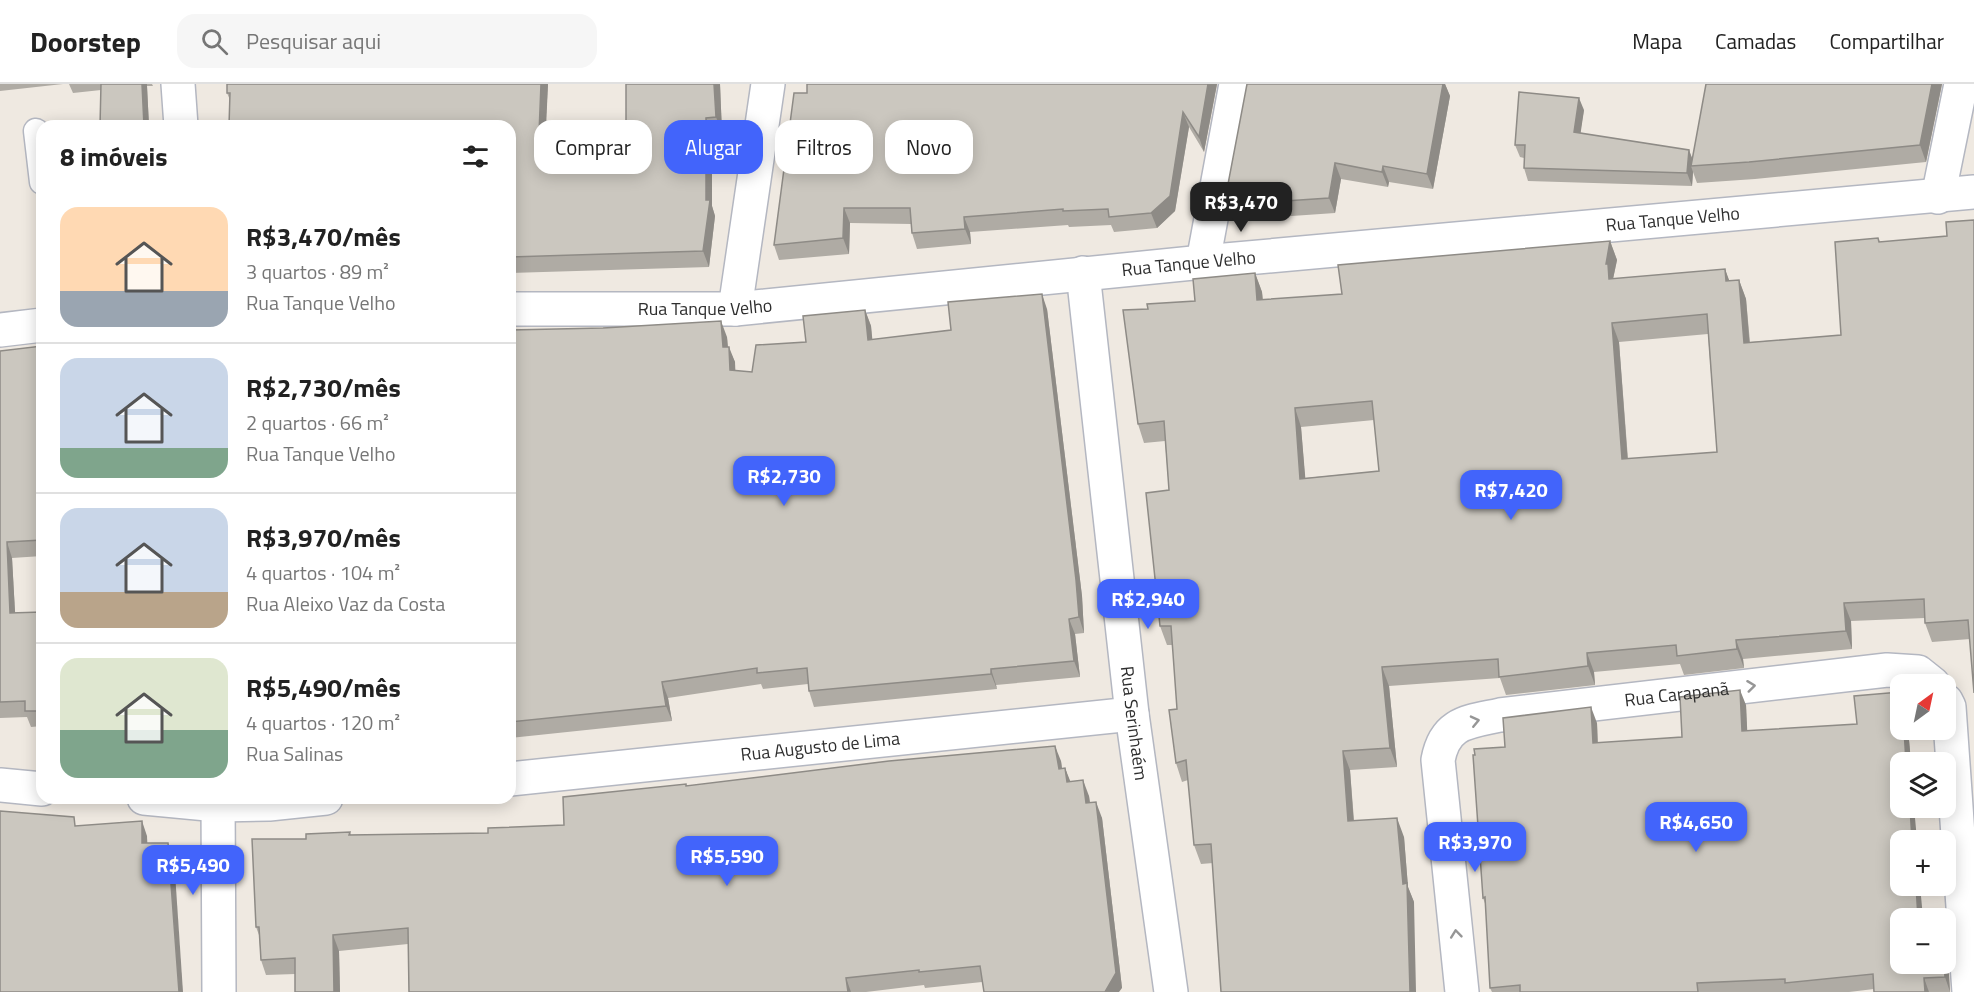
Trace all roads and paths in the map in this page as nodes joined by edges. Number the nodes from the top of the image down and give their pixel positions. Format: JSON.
{"nodes":[{"id":1,"x":178,"y":84,"type":"edge"},
{"id":2,"x":768,"y":84,"type":"edge"},
{"id":3,"x":1236,"y":84,"type":"edge"},
{"id":4,"x":1961,"y":84,"type":"edge"},
{"id":5,"x":181,"y":120,"type":"edge"},
{"id":6,"x":1974,"y":192,"type":"edge"},
{"id":7,"x":1938,"y":197,"type":"junction"},
{"id":8,"x":1203,"y":262,"type":"junction"},
{"id":9,"x":1083,"y":273,"type":"junction"},
{"id":10,"x":516,"y":309,"type":"edge"},
{"id":11,"x":735,"y":309,"type":"junction"},
{"id":12,"x":36,"y":326,"type":"edge"},
{"id":13,"x":0,"y":330,"type":"edge"},
{"id":14,"x":1920,"y":674,"type":"edge"},
{"id":15,"x":1132,"y":714,"type":"junction"},
{"id":16,"x":1947,"y":740,"type":"edge"},
{"id":17,"x":516,"y":778,"type":"edge"},
{"id":18,"x":0,"y":785,"type":"edge"},
{"id":19,"x":36,"y":788,"type":"edge"},
{"id":20,"x":218,"y":804,"type":"edge"},
{"id":21,"x":219,"y":992,"type":"edge"},
{"id":22,"x":1171,"y":992,"type":"edge"},
{"id":23,"x":1462,"y":992,"type":"edge"},
{"id":24,"x":1969,"y":992,"type":"edge"}],
"edges":[{"from":1,"to":5,"type":"street"},
{"from":2,"to":11,"type":"street"},
{"from":3,"to":8,"type":"street"},
{"from":4,"to":7,"type":"street"},
{"from":6,"to":7,"type":"street","name":"Rua Tanque Velho"},
{"from":7,"to":8,"type":"street","name":"Rua Tanque Velho"},
{"from":8,"to":9,"type":"street","name":"Rua Tanque Velho"},
{"from":9,"to":11,"type":"street","name":"Rua Tanque Velho"},
{"from":9,"to":15,"type":"street","name":"Rua Serinhaém"},
{"from":10,"to":11,"type":"street","name":"Rua Tanque Velho"},
{"from":12,"to":13,"type":"street"},
{"from":23,"to":14,"type":"street","name":"Rua Carapanã","one_way":true},
{"from":15,"to":17,"type":"street","name":"Rua Augusto de Lima"},
{"from":15,"to":22,"type":"street","name":"Rua Serinhaém"},
{"from":16,"to":24,"type":"street"},
{"from":18,"to":19,"type":"street"},
{"from":20,"to":21,"type":"street"}]}
